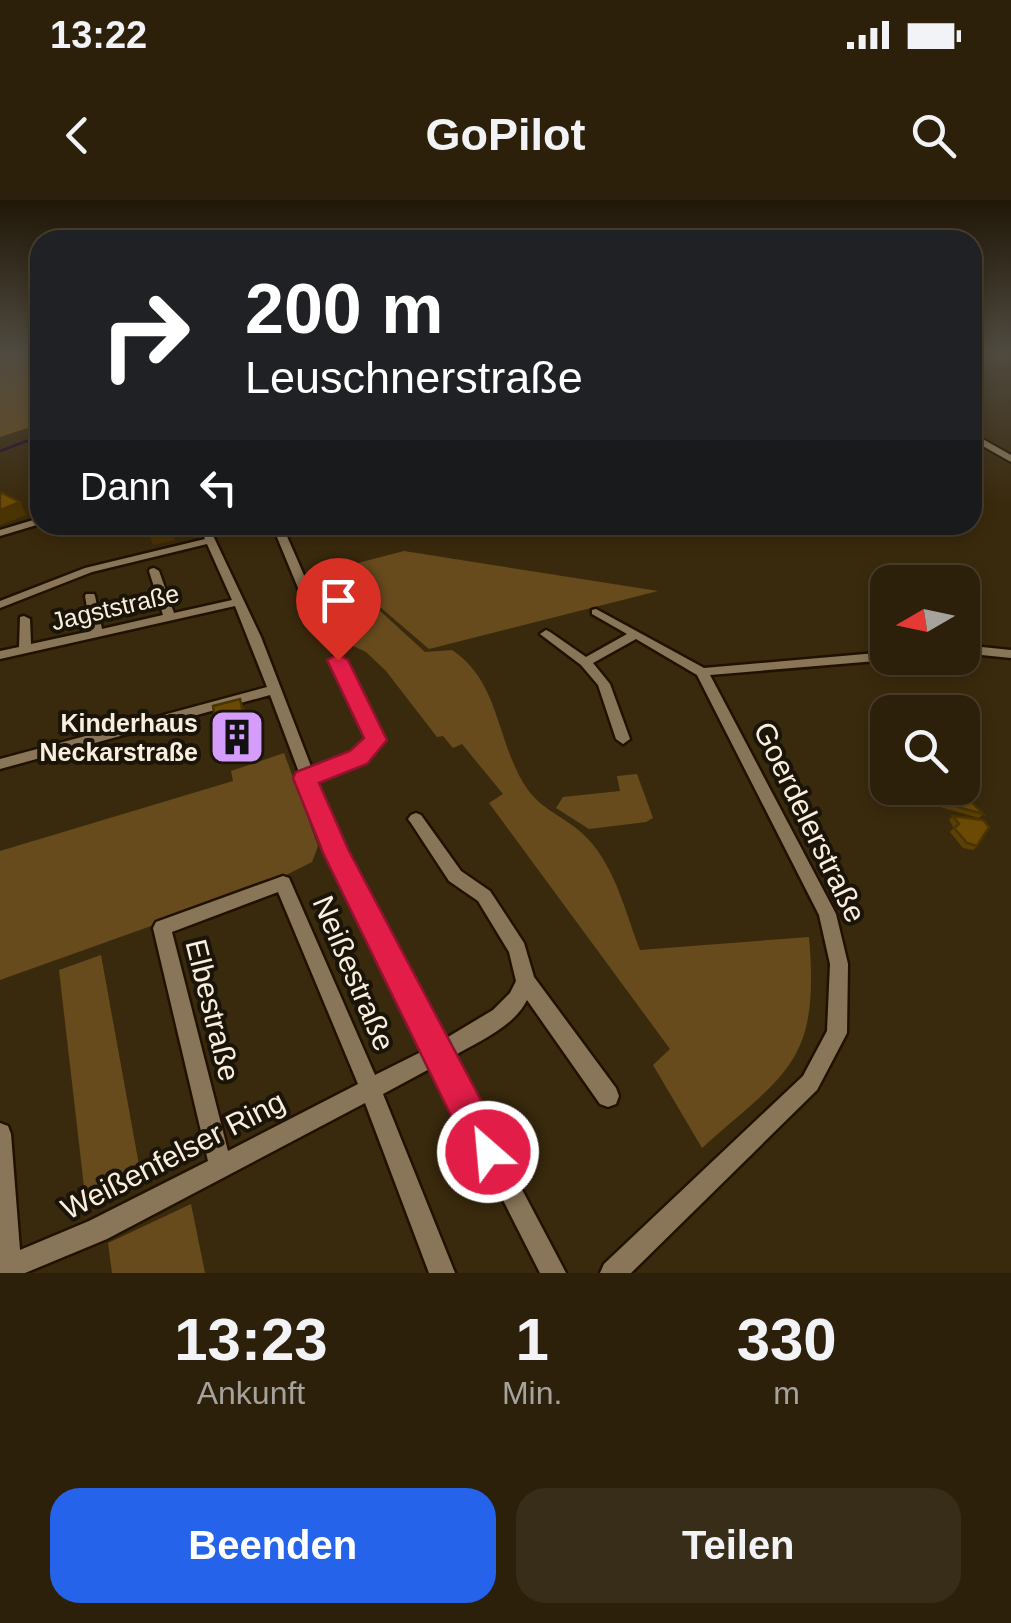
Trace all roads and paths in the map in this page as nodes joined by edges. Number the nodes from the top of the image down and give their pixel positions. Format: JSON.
{"nodes":[{"id":1,"x":982,"y":442,"type":"edge"},
{"id":2,"x":1011,"y":459,"type":"edge"},
{"id":3,"x":30,"y":524,"type":"edge"},
{"id":4,"x":0,"y":534,"type":"edge"},
{"id":5,"x":207,"y":535,"type":"edge"},
{"id":6,"x":282,"y":535,"type":"edge"},
{"id":7,"x":210,"y":541,"type":"junction"},
{"id":8,"x":154,"y":572,"type":"dead end"},
{"id":9,"x":90,"y":596,"type":"dead end"},
{"id":10,"x":239,"y":602,"type":"junction"},
{"id":11,"x":0,"y":605,"type":"edge"},
{"id":12,"x":314,"y":612,"type":"dead end"},
{"id":13,"x":596,"y":612,"type":"dead end"},
{"id":14,"x":170,"y":618,"type":"junction"},
{"id":15,"x":24,"y":620,"type":"dead end"},
{"id":16,"x":98,"y":634,"type":"junction"},
{"id":17,"x":546,"y":634,"type":"dead end"},
{"id":18,"x":632,"y":636,"type":"junction"},
{"id":19,"x":25,"y":651,"type":"junction"},
{"id":20,"x":980,"y":651,"type":"edge"},
{"id":21,"x":1011,"y":654,"type":"edge"},
{"id":22,"x":0,"y":655,"type":"edge"},
{"id":23,"x":870,"y":658,"type":"edge"},
{"id":24,"x":338,"y":660,"type":"dead end"},
{"id":25,"x":585,"y":662,"type":"junction"},
{"id":26,"x":702,"y":672,"type":"junction"},
{"id":27,"x":275,"y":690,"type":"junction"},
{"id":28,"x":623,"y":740,"type":"dead end"},
{"id":29,"x":0,"y":764,"type":"edge"},
{"id":30,"x":305,"y":778,"type":"junction"},
{"id":31,"x":416,"y":820,"type":"dead end"},
{"id":32,"x":283,"y":882,"type":"joint"},
{"id":33,"x":525,"y":981,"type":"junction"},
{"id":34,"x":438,"y":1054,"type":"junction"},
{"id":35,"x":370,"y":1088,"type":"junction"},
{"id":36,"x":608,"y":1096,"type":"dead end"},
{"id":37,"x":0,"y":1134,"type":"edge"},
{"id":38,"x":220,"y":1165,"type":"junction"},
{"id":39,"x":4,"y":1268,"type":"edge"},
{"id":40,"x":442,"y":1273,"type":"edge"},
{"id":41,"x":552,"y":1273,"type":"edge"},
{"id":42,"x":613,"y":1273,"type":"edge"}],
"edges":[{"from":1,"to":2,"type":"street"},
{"from":3,"to":4,"type":"street"},
{"from":5,"to":7,"type":"street"},
{"from":6,"to":12,"type":"street"},
{"from":7,"to":10,"type":"street"},
{"from":7,"to":11,"type":"street"},
{"from":8,"to":14,"type":"street"},
{"from":9,"to":16,"type":"street"},
{"from":10,"to":14,"type":"street","name":"Jagststraße"},
{"from":10,"to":27,"type":"street"},
{"from":13,"to":18,"type":"street"},
{"from":14,"to":16,"type":"street","name":"Jagststraße"},
{"from":15,"to":19,"type":"street"},
{"from":16,"to":19,"type":"street","name":"Jagststraße"},
{"from":17,"to":25,"type":"street"},
{"from":18,"to":25,"type":"street"},
{"from":18,"to":26,"type":"street"},
{"from":19,"to":22,"type":"street","name":"Jagststraße"},
{"from":20,"to":21,"type":"street"},
{"from":23,"to":26,"type":"street"},
{"from":24,"to":30,"type":"street"},
{"from":25,"to":28,"type":"street"},
{"from":26,"to":42,"type":"street","name":"Goerdelerstraße"},
{"from":27,"to":29,"type":"street"},
{"from":27,"to":30,"type":"street"},
{"from":30,"to":34,"type":"street"},
{"from":31,"to":33,"type":"street"},
{"from":32,"to":35,"type":"street","name":"Neißestraße"},
{"from":32,"to":38,"type":"street","name":"Elbestraße"},
{"from":33,"to":34,"type":"street","name":"Weißenfelser Ring"},
{"from":33,"to":36,"type":"street"},
{"from":34,"to":35,"type":"street","name":"Weißenfelser Ring"},
{"from":34,"to":41,"type":"street"},
{"from":35,"to":38,"type":"street","name":"Weißenfelser Ring"},
{"from":35,"to":40,"type":"street"},
{"from":37,"to":39,"type":"street"},
{"from":38,"to":39,"type":"street","name":"Weißenfelser Ring"}]}
